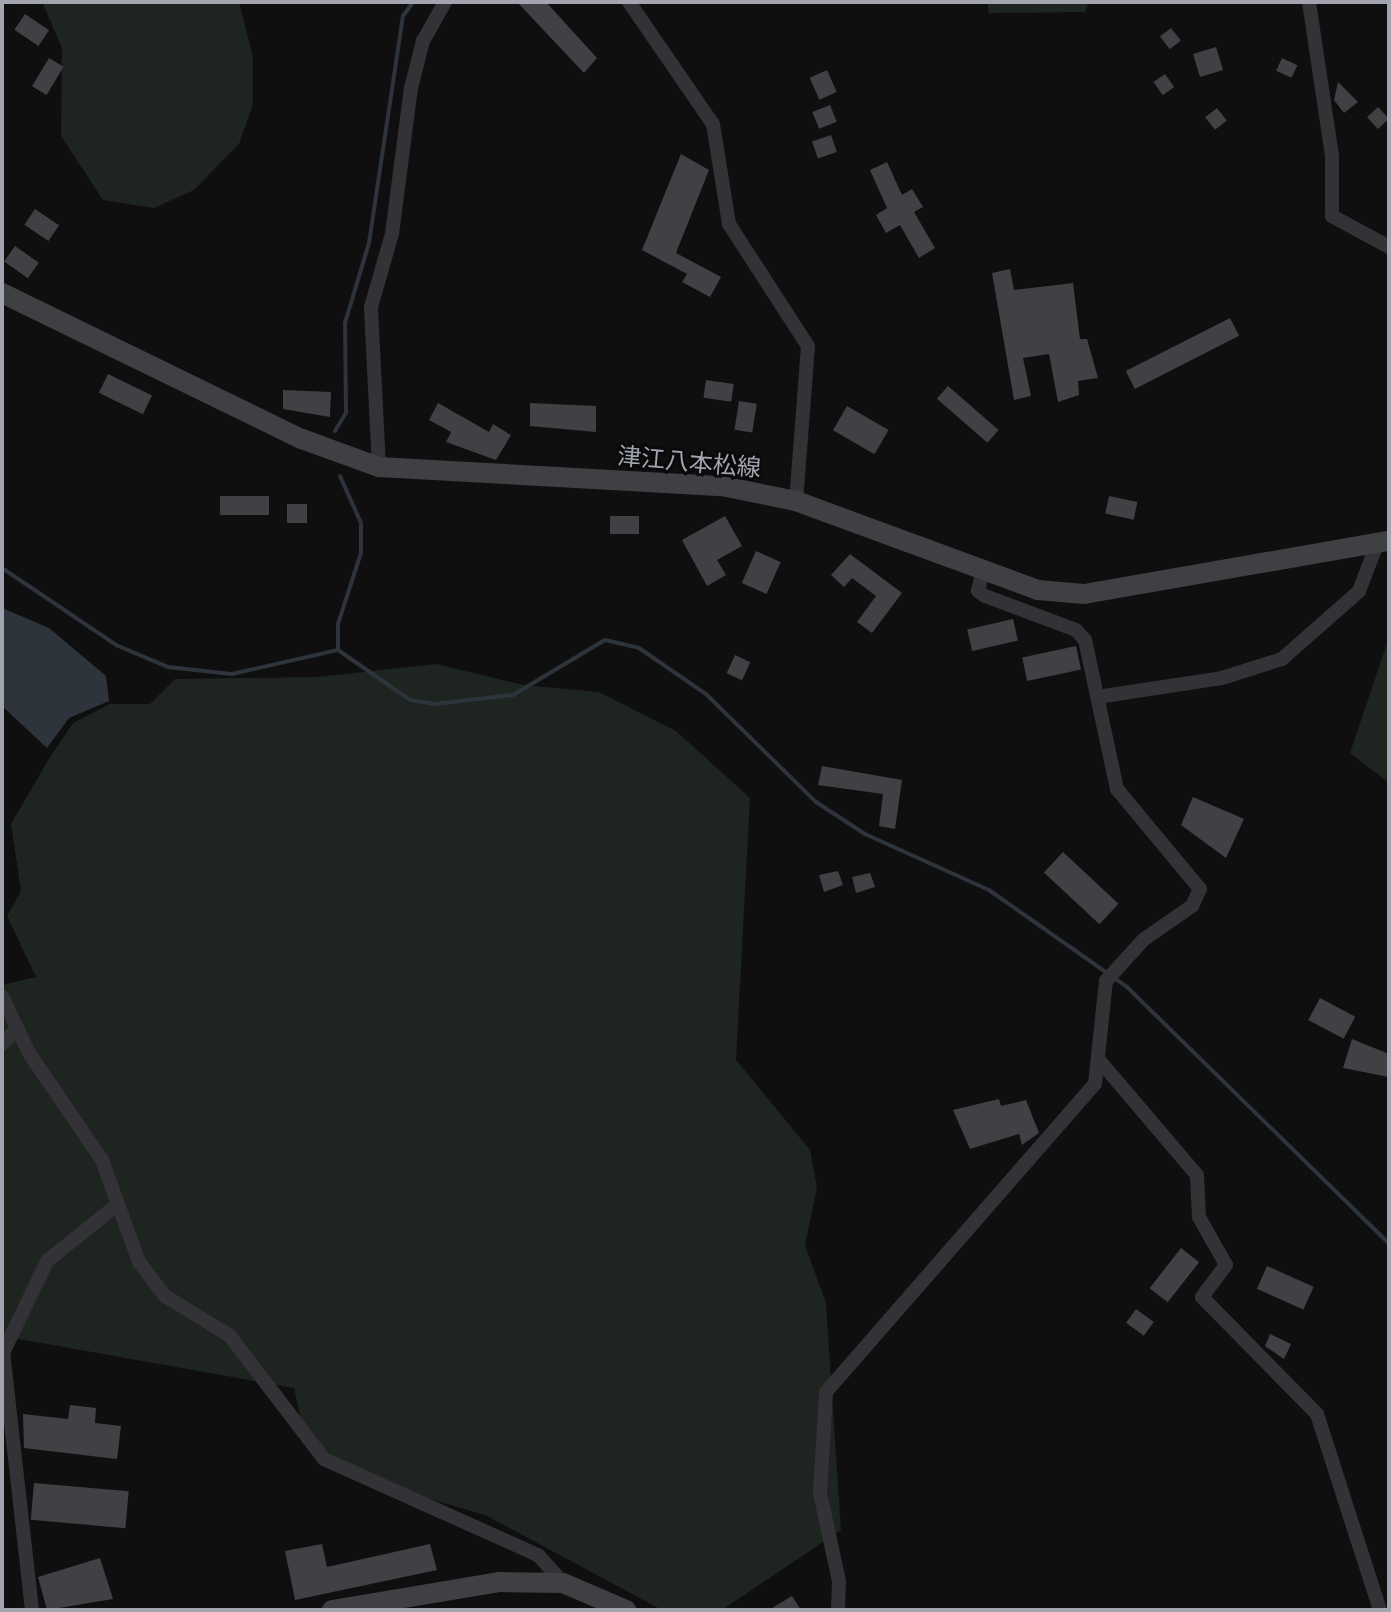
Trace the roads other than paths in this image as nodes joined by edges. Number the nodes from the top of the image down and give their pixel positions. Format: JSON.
{"nodes":[{"id":1,"x":445,"y":2,"type":"edge"},
{"id":2,"x":629,"y":2,"type":"edge"},
{"id":3,"x":1309,"y":2,"type":"edge"},
{"id":4,"x":1389,"y":247,"type":"edge"},
{"id":5,"x":2,"y":293,"type":"edge"},
{"id":6,"x":379,"y":467,"type":"junction"},
{"id":7,"x":796,"y":501,"type":"junction"},
{"id":8,"x":1383,"y":542,"type":"edge"},
{"id":9,"x":982,"y":573,"type":"junction"},
{"id":10,"x":1097,"y":697,"type":"junction"},
{"id":11,"x":2,"y":996,"type":"edge"},
{"id":12,"x":17,"y":1028,"type":"junction"},
{"id":13,"x":2,"y":1044,"type":"edge"},
{"id":14,"x":1099,"y":1060,"type":"junction"},
{"id":15,"x":117,"y":1205,"type":"junction"},
{"id":16,"x":9,"y":1489,"type":"edge"},
{"id":17,"x":563,"y":1583,"type":"junction"},
{"id":18,"x":363,"y":1608,"type":"edge"},
{"id":19,"x":32,"y":1610,"type":"edge"},
{"id":20,"x":332,"y":1610,"type":"edge"},
{"id":21,"x":626,"y":1610,"type":"edge"},
{"id":22,"x":838,"y":1610,"type":"edge"},
{"id":23,"x":1380,"y":1610,"type":"edge"}],
"edges":[{"from":1,"to":6,"type":"street"},
{"from":2,"to":7,"type":"street"},
{"from":3,"to":4,"type":"street"},
{"from":5,"to":6,"type":"main road","name":"津江八本松線"},
{"from":6,"to":7,"type":"main road","name":"津江八本松線"},
{"from":7,"to":9,"type":"main road","name":"津江八本松線"},
{"from":8,"to":9,"type":"main road","name":"津江八本松線"},
{"from":8,"to":10,"type":"street"},
{"from":9,"to":10,"type":"street"},
{"from":10,"to":14,"type":"street"},
{"from":11,"to":12,"type":"street"},
{"from":12,"to":13,"type":"street"},
{"from":12,"to":15,"type":"street"},
{"from":14,"to":22,"type":"street"},
{"from":14,"to":23,"type":"street"},
{"from":15,"to":16,"type":"street"},
{"from":15,"to":17,"type":"street"},
{"from":16,"to":19,"type":"street"},
{"from":17,"to":18,"type":"main road"},
{"from":17,"to":21,"type":"main road"},
{"from":18,"to":20,"type":"main road"}]}
